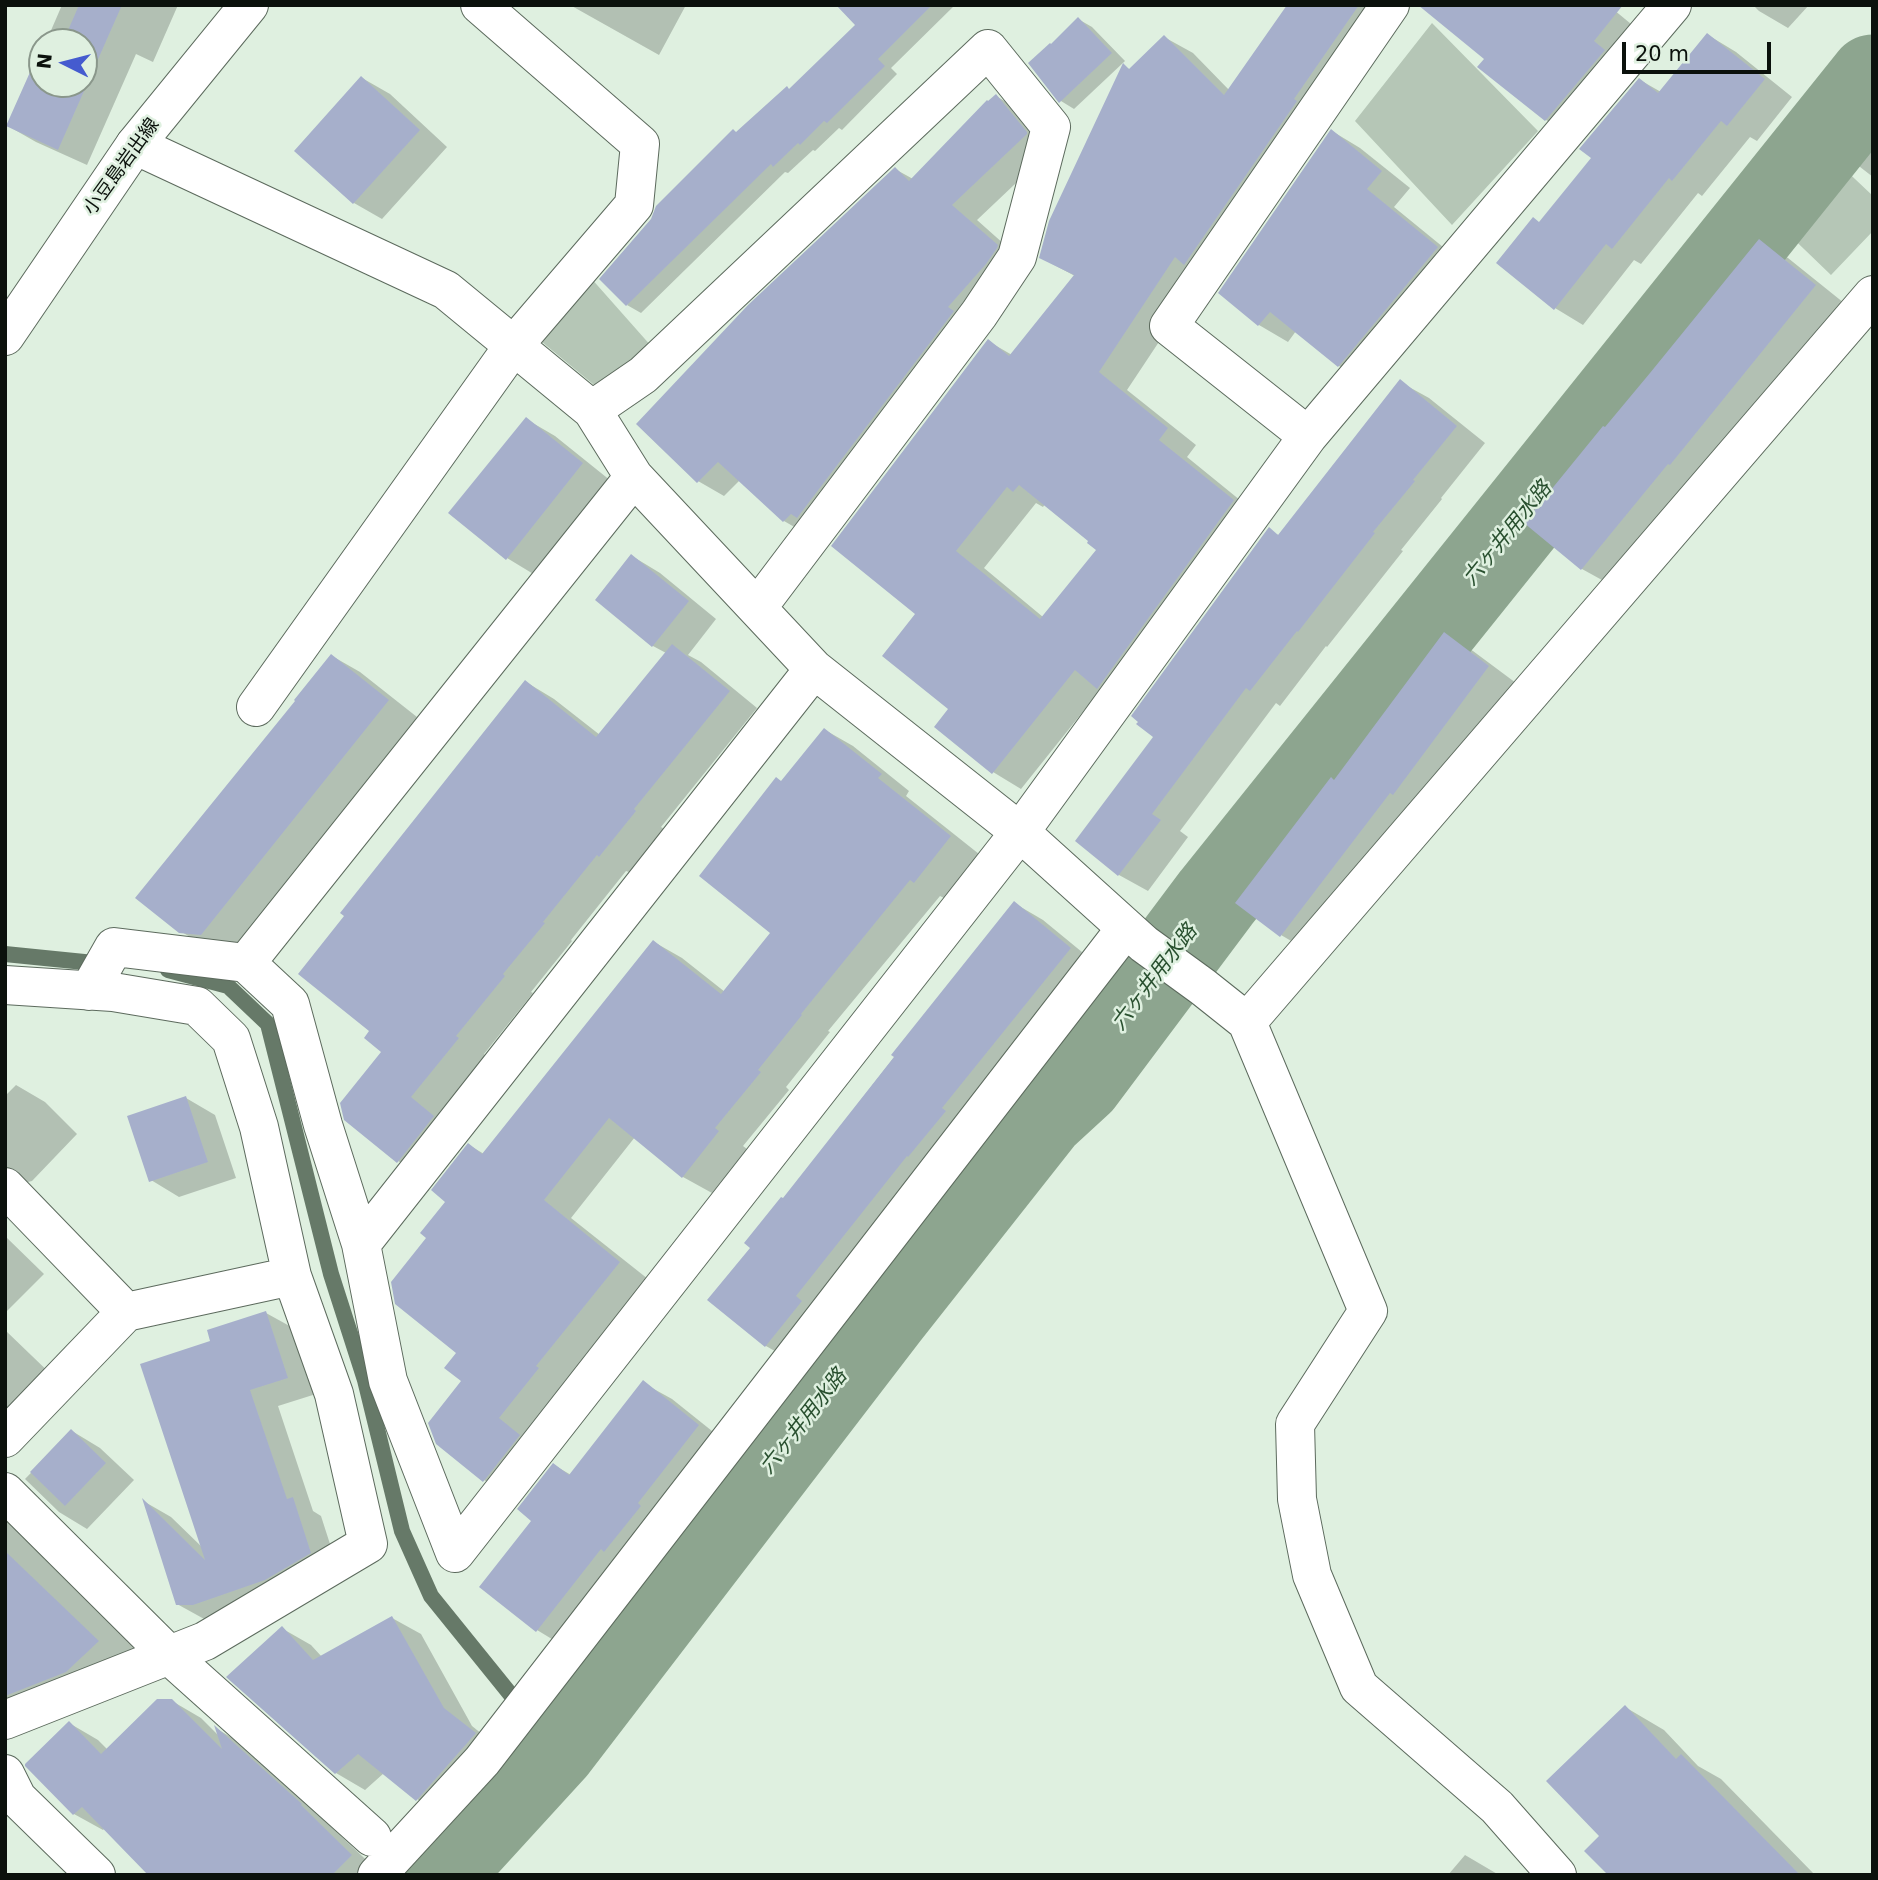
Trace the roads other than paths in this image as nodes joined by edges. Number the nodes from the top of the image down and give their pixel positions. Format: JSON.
{"nodes":[{"id":1,"x":249,"y":5,"type":"edge"},
{"id":2,"x":480,"y":5,"type":"edge"},
{"id":3,"x":1390,"y":5,"type":"edge"},
{"id":4,"x":1672,"y":5,"type":"edge"},
{"id":5,"x":135,"y":145,"type":"junction"},
{"id":6,"x":1873,"y":295,"type":"edge"},
{"id":7,"x":5,"y":336,"type":"edge"},
{"id":8,"x":514,"y":345,"type":"junction"},
{"id":9,"x":592,"y":410,"type":"junction"},
{"id":10,"x":1308,"y":436,"type":"junction"},
{"id":11,"x":634,"y":477,"type":"junction"},
{"id":12,"x":757,"y":608,"type":"junction"},
{"id":13,"x":814,"y":669,"type":"junction"},
{"id":14,"x":256,"y":707,"type":"dead end"},
{"id":15,"x":1020,"y":832,"type":"junction"},
{"id":16,"x":1135,"y":936,"type":"junction"},
{"id":17,"x":246,"y":962,"type":"junction"},
{"id":18,"x":5,"y":985,"type":"edge"},
{"id":19,"x":89,"y":991,"type":"junction"},
{"id":20,"x":1240,"y":1016,"type":"junction"},
{"id":21,"x":5,"y":1187,"type":"edge"},
{"id":22,"x":361,"y":1244,"type":"junction"},
{"id":23,"x":292,"y":1276,"type":"junction"},
{"id":24,"x":126,"y":1312,"type":"junction"},
{"id":25,"x":5,"y":1438,"type":"edge"},
{"id":26,"x":5,"y":1492,"type":"edge"},
{"id":27,"x":169,"y":1655,"type":"junction"},
{"id":28,"x":5,"y":1720,"type":"edge"},
{"id":29,"x":5,"y":1774,"type":"edge"},
{"id":30,"x":19,"y":1820,"type":"edge"},
{"id":31,"x":372,"y":1837,"type":"dead end"},
{"id":32,"x":96,"y":1875,"type":"edge"},
{"id":33,"x":377,"y":1875,"type":"edge"},
{"id":34,"x":1557,"y":1875,"type":"edge"}],
"edges":[{"from":1,"to":5,"type":"street","name":"小豆島岩出線"},
{"from":2,"to":8,"type":"street"},
{"from":3,"to":10,"type":"street"},
{"from":4,"to":10,"type":"street"},
{"from":5,"to":7,"type":"street","name":"小豆島岩出線"},
{"from":5,"to":8,"type":"street"},
{"from":6,"to":20,"type":"street"},
{"from":8,"to":9,"type":"street"},
{"from":8,"to":14,"type":"street"},
{"from":9,"to":11,"type":"street"},
{"from":9,"to":12,"type":"street"},
{"from":10,"to":15,"type":"street"},
{"from":11,"to":12,"type":"street"},
{"from":11,"to":17,"type":"street"},
{"from":12,"to":13,"type":"street"},
{"from":13,"to":15,"type":"street"},
{"from":13,"to":22,"type":"street"},
{"from":15,"to":16,"type":"street"},
{"from":15,"to":22,"type":"street"},
{"from":16,"to":20,"type":"street"},
{"from":16,"to":33,"type":"street"},
{"from":17,"to":19,"type":"street"},
{"from":17,"to":22,"type":"street"},
{"from":18,"to":19,"type":"street"},
{"from":19,"to":23,"type":"street"},
{"from":20,"to":34,"type":"street"},
{"from":21,"to":24,"type":"street"},
{"from":23,"to":24,"type":"street"},
{"from":23,"to":27,"type":"street"},
{"from":24,"to":25,"type":"street"},
{"from":26,"to":27,"type":"street"},
{"from":27,"to":28,"type":"street"},
{"from":27,"to":31,"type":"street"},
{"from":29,"to":30,"type":"street"},
{"from":30,"to":32,"type":"street"}]}
